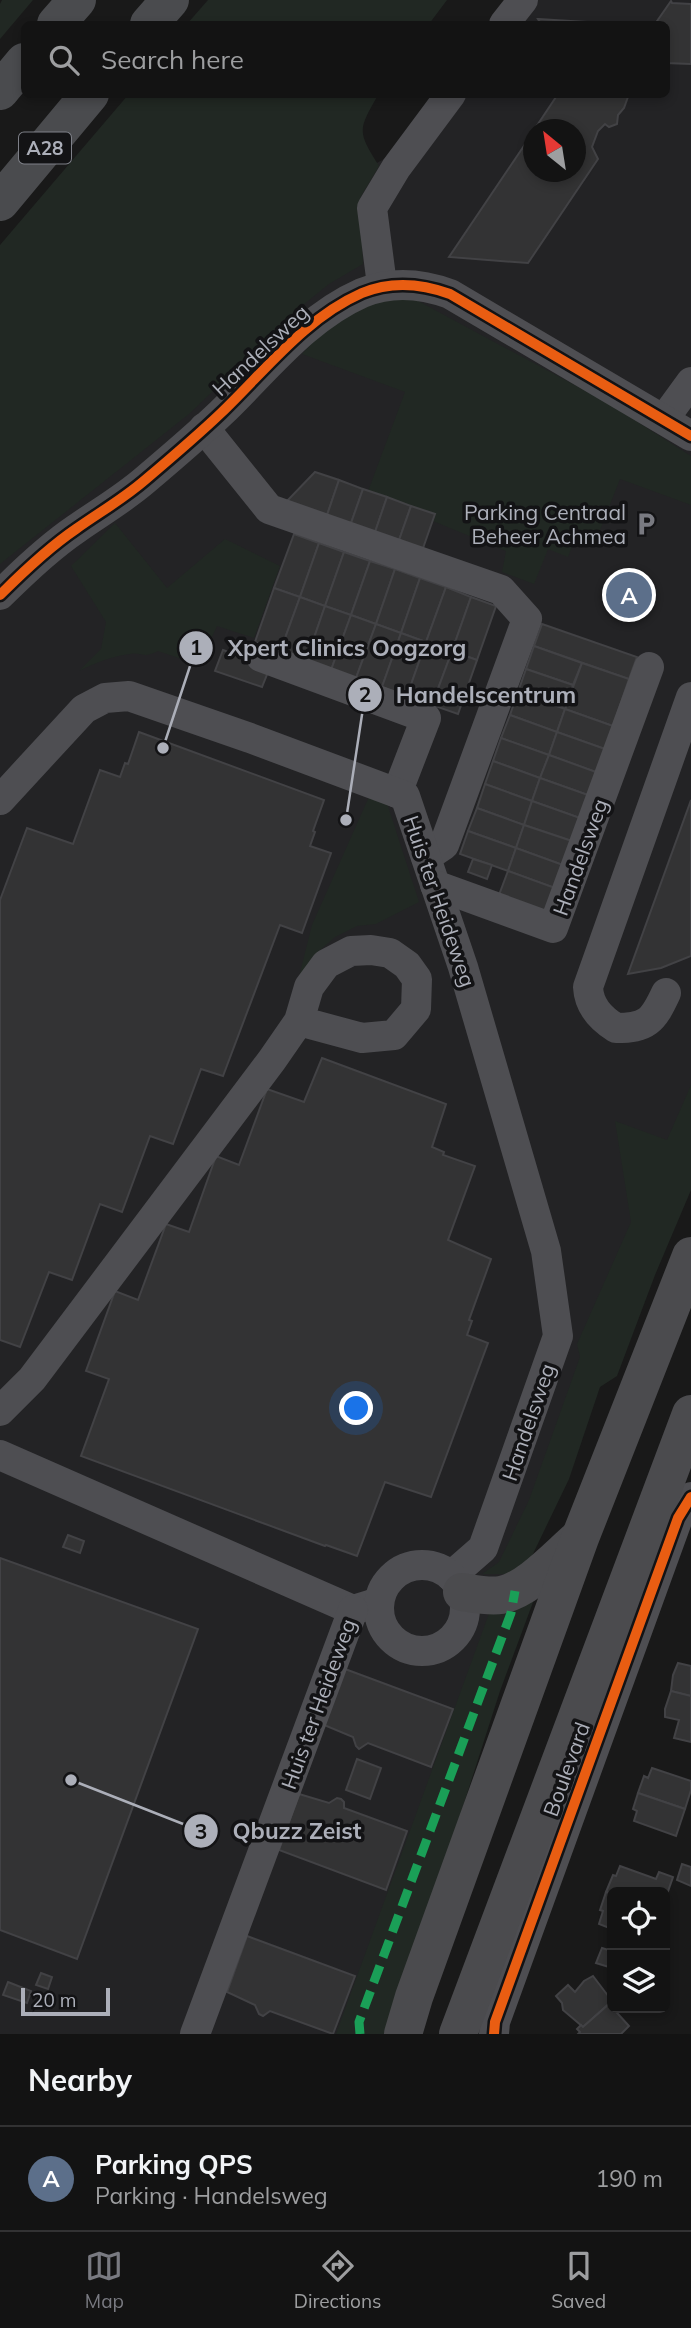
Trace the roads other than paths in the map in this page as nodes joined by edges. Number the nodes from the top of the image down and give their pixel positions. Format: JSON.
{"nodes":[{"id":1,"x":77,"y":0,"type":"edge"},
{"id":2,"x":170,"y":0,"type":"edge"},
{"id":3,"x":523,"y":0,"type":"edge"},
{"id":4,"x":59,"y":21,"type":"edge"},
{"id":5,"x":152,"y":21,"type":"edge"},
{"id":6,"x":506,"y":21,"type":"edge"},
{"id":7,"x":21,"y":66,"type":"edge"},
{"id":8,"x":0,"y":91,"type":"edge"},
{"id":9,"x":87,"y":98,"type":"edge"},
{"id":10,"x":448,"y":98,"type":"edge"},
{"id":11,"x":0,"y":202,"type":"edge"},
{"id":12,"x":383,"y":285,"type":"junction"},
{"id":13,"x":691,"y":382,"type":"edge"},
{"id":14,"x":664,"y":419,"type":"junction"},
{"id":15,"x":204,"y":428,"type":"junction"},
{"id":16,"x":691,"y":436,"type":"edge"},
{"id":17,"x":0,"y":595,"type":"edge"},
{"id":18,"x":261,"y":657,"type":"dead end"},
{"id":19,"x":649,"y":667,"type":"dead end"},
{"id":20,"x":691,"y":697,"type":"edge"},
{"id":21,"x":397,"y":793,"type":"junction"},
{"id":22,"x":0,"y":800,"type":"edge"},
{"id":23,"x":426,"y":857,"type":"junction"},
{"id":24,"x":435,"y":885,"type":"junction"},
{"id":25,"x":666,"y":993,"type":"dead end"},
{"id":26,"x":299,"y":1021,"type":"dead end"},
{"id":27,"x":546,"y":1251,"type":"joint"},
{"id":28,"x":691,"y":1256,"type":"edge"},
{"id":29,"x":0,"y":1411,"type":"edge"},
{"id":30,"x":691,"y":1414,"type":"edge"},
{"id":31,"x":0,"y":1455,"type":"edge"},
{"id":32,"x":684,"y":1507,"type":"edge"},
{"id":33,"x":580,"y":1538,"type":"junction"},
{"id":34,"x":457,"y":1584,"type":"junction"},
{"id":35,"x":366,"y":1606,"type":"junction"},
{"id":36,"x":195,"y":2034,"type":"edge"},
{"id":37,"x":403,"y":2034,"type":"edge"},
{"id":38,"x":458,"y":2034,"type":"edge"},
{"id":39,"x":494,"y":2034,"type":"edge"}],
"edges":[{"from":1,"to":4,"type":"highway"},
{"from":2,"to":5,"type":"highway"},
{"from":3,"to":6,"type":"street"},
{"from":7,"to":8,"type":"highway"},
{"from":9,"to":11,"type":"highway","number":"A28"},
{"from":10,"to":12,"type":"street"},
{"from":12,"to":14,"type":"street","name":"Handelsweg"},
{"from":12,"to":15,"type":"street","name":"Handelsweg"},
{"from":13,"to":14,"type":"street"},
{"from":14,"to":16,"type":"street","name":"Handelsweg"},
{"from":15,"to":17,"type":"street","name":"Handelsweg"},
{"from":15,"to":23,"type":"street"},
{"from":18,"to":21,"type":"street"},
{"from":19,"to":24,"type":"street","name":"Handelsweg"},
{"from":20,"to":25,"type":"street"},
{"from":21,"to":22,"type":"street","name":"Huis ter Heideweg"},
{"from":21,"to":23,"type":"street","name":"Huis ter Heideweg"},
{"from":23,"to":24,"type":"street","name":"Huis ter Heideweg"},
{"from":24,"to":27,"type":"street","name":"Huis ter Heideweg"},
{"from":26,"to":29,"type":"street"},
{"from":27,"to":34,"type":"street","name":"Handelsweg"},
{"from":28,"to":33,"type":"main road"},
{"from":30,"to":38,"type":"main road","name":"Boulevard"},
{"from":31,"to":35,"type":"street","name":"Huis ter Heideweg"},
{"from":32,"to":39,"type":"street","name":"Boulevard"},
{"from":33,"to":34,"type":"main road"},
{"from":33,"to":37,"type":"main road"},
{"from":34,"to":35,"type":"street"},
{"from":34,"to":35,"type":"street"},
{"from":35,"to":36,"type":"street","name":"Huis ter Heideweg"}]}
